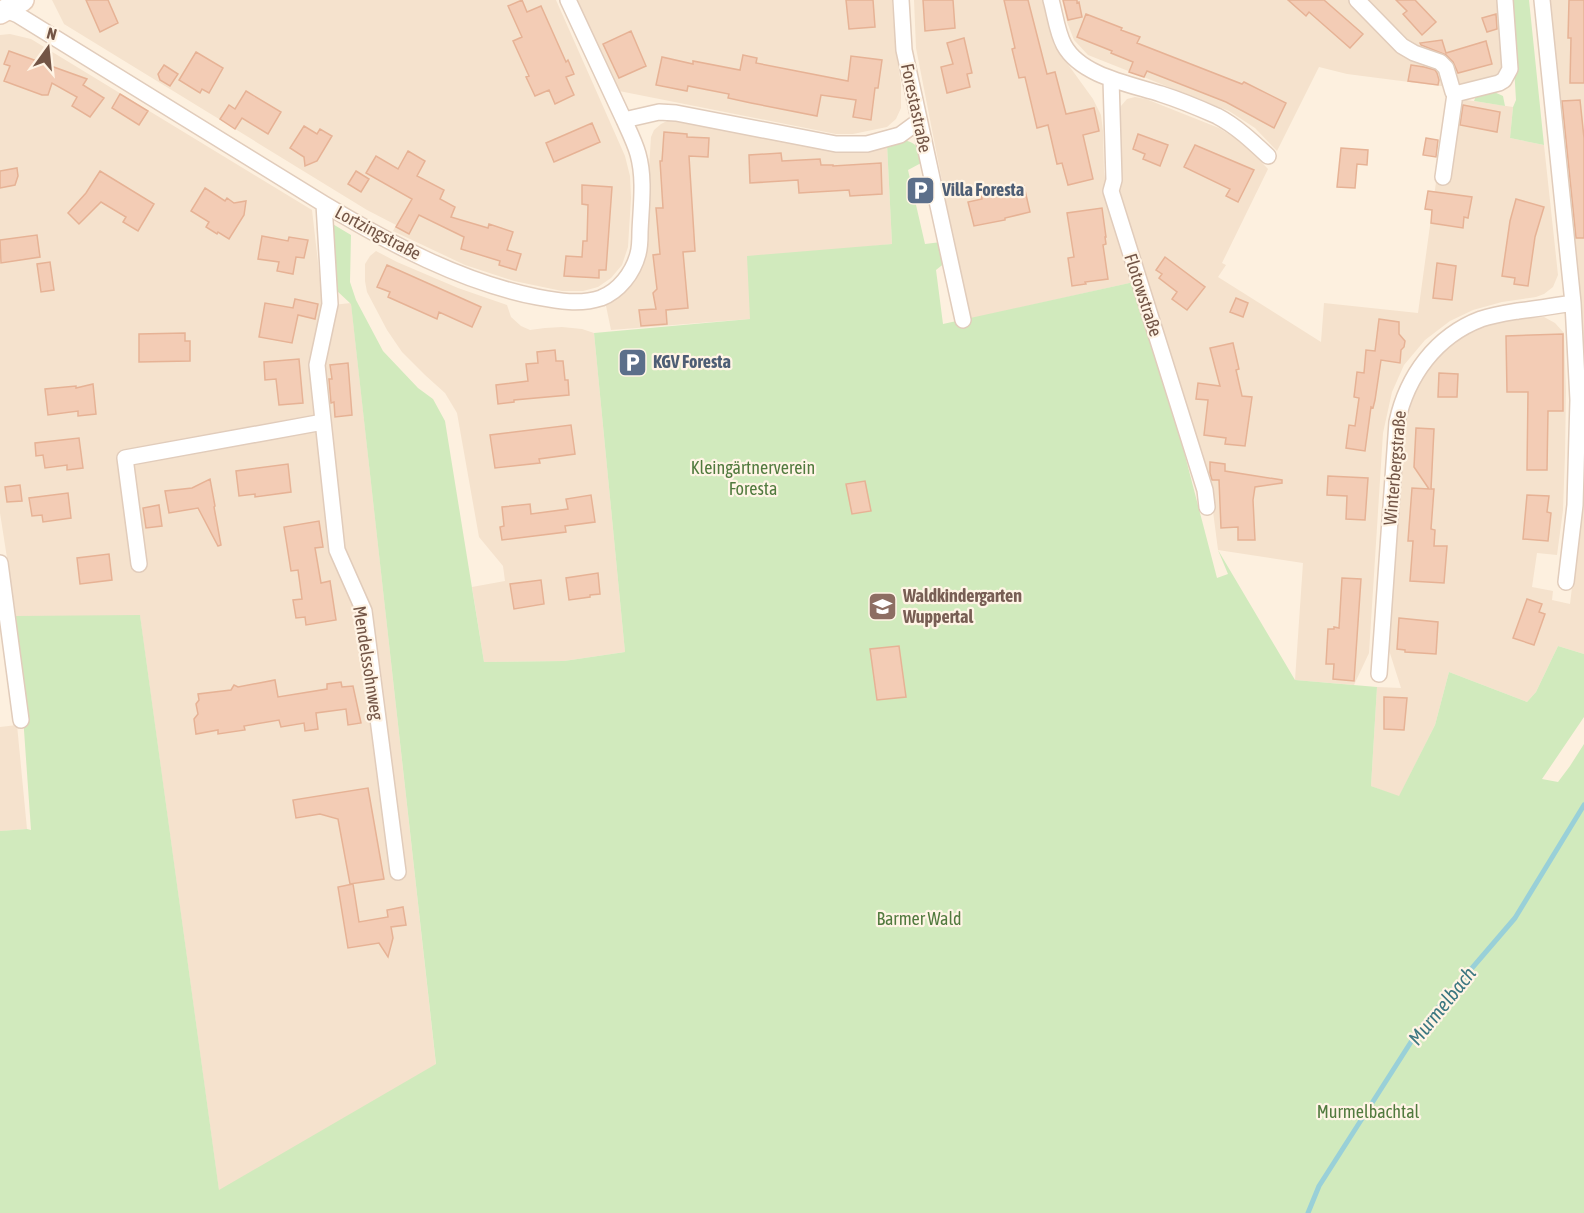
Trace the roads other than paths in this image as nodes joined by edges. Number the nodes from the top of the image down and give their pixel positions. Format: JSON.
{"nodes":[{"id":1,"x":568,"y":0,"type":"edge"},
{"id":2,"x":901,"y":0,"type":"edge"},
{"id":3,"x":1051,"y":0,"type":"edge"},
{"id":4,"x":1357,"y":0,"type":"edge"},
{"id":5,"x":1505,"y":0,"type":"edge"},
{"id":6,"x":1542,"y":0,"type":"edge"},
{"id":7,"x":10,"y":8,"type":"edge"},
{"id":8,"x":1111,"y":79,"type":"junction"},
{"id":9,"x":1455,"y":94,"type":"junction"},
{"id":10,"x":624,"y":120,"type":"junction"},
{"id":11,"x":919,"y":121,"type":"junction"},
{"id":12,"x":1268,"y":156,"type":"dead end"},
{"id":13,"x":1443,"y":177,"type":"dead end"},
{"id":14,"x":324,"y":204,"type":"junction"},
{"id":15,"x":1573,"y":303,"type":"junction"},
{"id":16,"x":963,"y":320,"type":"dead end"},
{"id":17,"x":323,"y":422,"type":"junction"},
{"id":18,"x":1207,"y":507,"type":"dead end"},
{"id":19,"x":0,"y":563,"type":"edge"},
{"id":20,"x":139,"y":564,"type":"dead end"},
{"id":21,"x":1566,"y":582,"type":"dead end"},
{"id":22,"x":1380,"y":674,"type":"dead end"},
{"id":23,"x":21,"y":720,"type":"dead end"},
{"id":24,"x":398,"y":872,"type":"dead end"}],
"edges":[{"from":1,"to":10,"type":"street","name":"Lortzingstraße"},
{"from":2,"to":11,"type":"street","name":"Forestastraße"},
{"from":3,"to":8,"type":"street"},
{"from":4,"to":9,"type":"street"},
{"from":5,"to":9,"type":"street"},
{"from":6,"to":15,"type":"street"},
{"from":7,"to":14,"type":"street","name":"Lortzingstraße"},
{"from":8,"to":12,"type":"street"},
{"from":8,"to":18,"type":"street","name":"Flotowstraße"},
{"from":9,"to":13,"type":"street"},
{"from":10,"to":11,"type":"street"},
{"from":10,"to":14,"type":"street","name":"Lortzingstraße"},
{"from":11,"to":16,"type":"street","name":"Forestastraße"},
{"from":14,"to":17,"type":"street","name":"Mendelssohnweg"},
{"from":15,"to":21,"type":"street"},
{"from":15,"to":22,"type":"street","name":"Winterbergstraße"},
{"from":17,"to":20,"type":"street"},
{"from":17,"to":24,"type":"street","name":"Mendelssohnweg"},
{"from":19,"to":23,"type":"street"}]}
